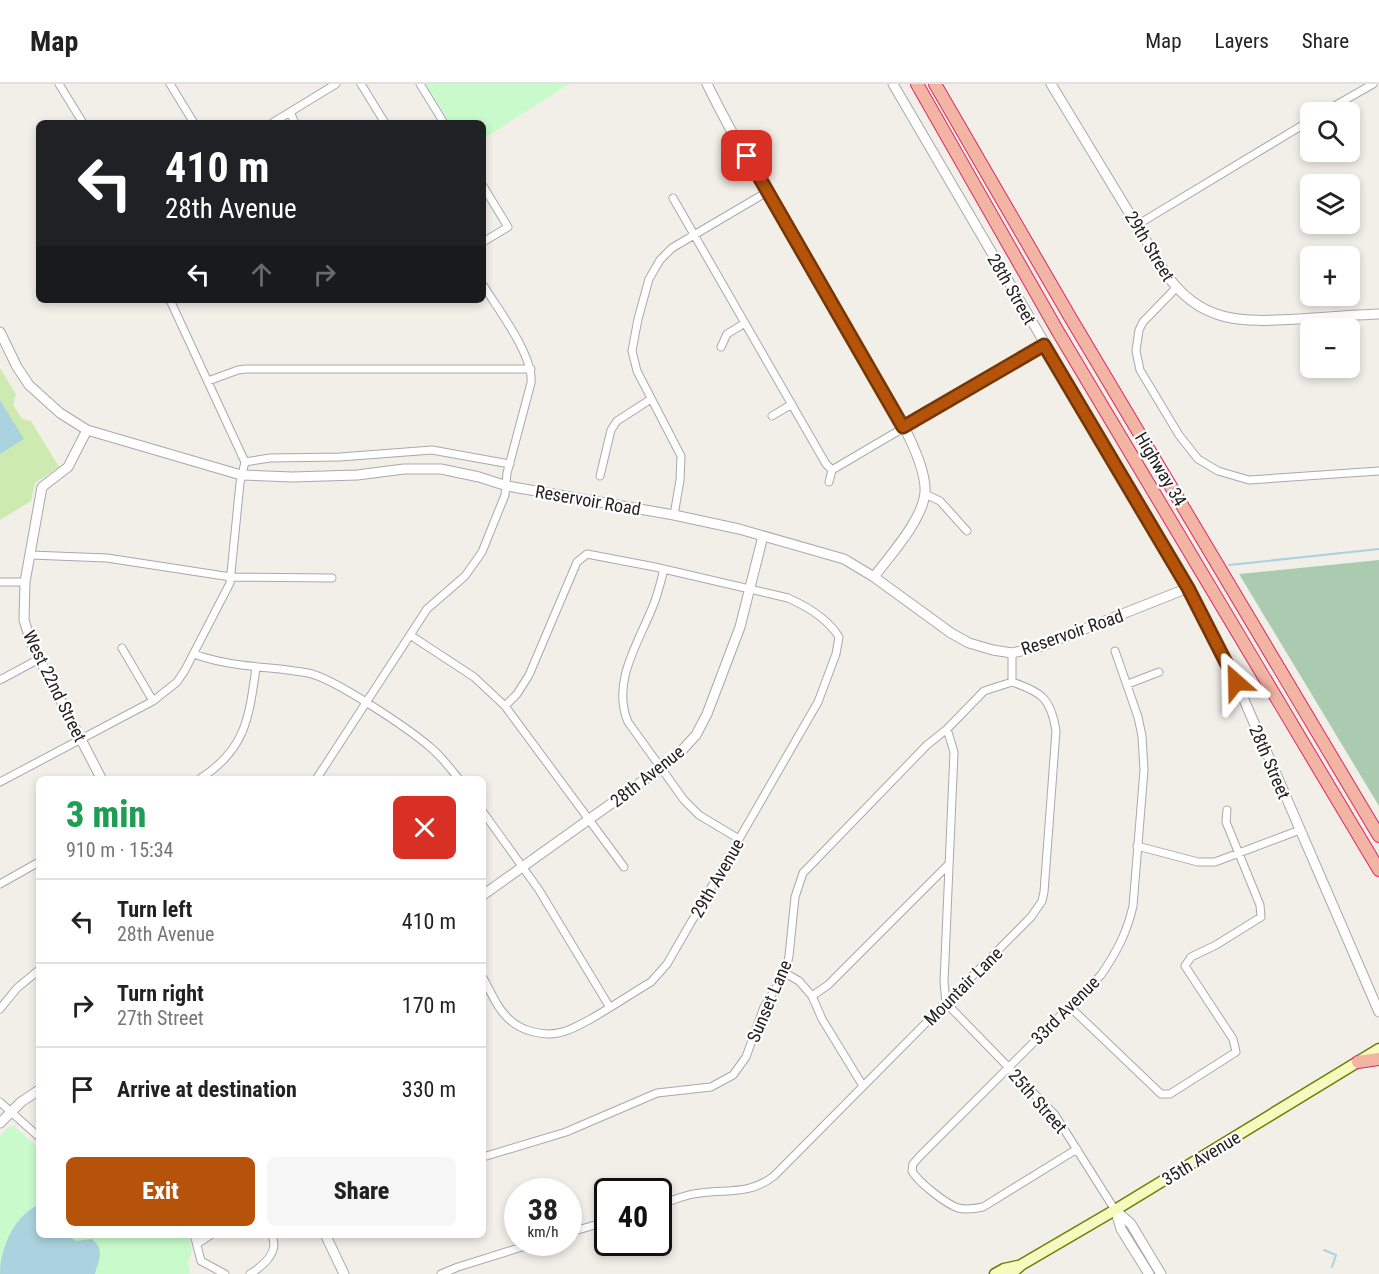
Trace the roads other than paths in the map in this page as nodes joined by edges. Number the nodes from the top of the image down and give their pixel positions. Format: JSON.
{"nodes":[{"id":1,"x":59,"y":84,"type":"edge"},
{"id":2,"x":170,"y":84,"type":"edge"},
{"id":3,"x":336,"y":84,"type":"edge"},
{"id":4,"x":362,"y":84,"type":"edge"},
{"id":5,"x":420,"y":84,"type":"edge"},
{"id":6,"x":708,"y":84,"type":"edge"},
{"id":7,"x":892,"y":84,"type":"edge"},
{"id":8,"x":916,"y":84,"type":"edge"},
{"id":9,"x":935,"y":84,"type":"edge"},
{"id":10,"x":1050,"y":84,"type":"edge"},
{"id":11,"x":1373,"y":84,"type":"edge"},
{"id":12,"x":1361,"y":87,"type":"edge"},
{"id":13,"x":1339,"y":102,"type":"edge"},
{"id":14,"x":290,"y":112,"type":"junction"},
{"id":15,"x":81,"y":120,"type":"edge"},
{"id":16,"x":192,"y":120,"type":"edge"},
{"id":17,"x":277,"y":120,"type":"edge"},
{"id":18,"x":294,"y":120,"type":"edge"},
{"id":19,"x":383,"y":120,"type":"edge"},
{"id":20,"x":442,"y":120,"type":"edge"},
{"id":21,"x":1300,"y":127,"type":"edge"},
{"id":22,"x":486,"y":191,"type":"edge"},
{"id":23,"x":767,"y":192,"type":"junction"},
{"id":24,"x":673,"y":198,"type":"dead end"},
{"id":25,"x":1137,"y":225,"type":"junction"},
{"id":26,"x":694,"y":235,"type":"junction"},
{"id":27,"x":486,"y":240,"type":"edge"},
{"id":28,"x":1176,"y":288,"type":"junction"},
{"id":29,"x":486,"y":290,"type":"edge"},
{"id":30,"x":171,"y":303,"type":"edge"},
{"id":31,"x":1379,"y":314,"type":"edge"},
{"id":32,"x":745,"y":323,"type":"junction"},
{"id":33,"x":0,"y":332,"type":"edge"},
{"id":34,"x":1044,"y":345,"type":"junction"},
{"id":35,"x":721,"y":347,"type":"dead end"},
{"id":36,"x":531,"y":369,"type":"junction"},
{"id":37,"x":208,"y":381,"type":"junction"},
{"id":38,"x":651,"y":399,"type":"junction"},
{"id":39,"x":792,"y":404,"type":"junction"},
{"id":40,"x":772,"y":416,"type":"dead end"},
{"id":41,"x":903,"y":427,"type":"junction"},
{"id":42,"x":87,"y":430,"type":"junction"},
{"id":43,"x":245,"y":462,"type":"junction"},
{"id":44,"x":510,"y":464,"type":"junction"},
{"id":45,"x":832,"y":470,"type":"junction"},
{"id":46,"x":1379,"y":471,"type":"edge"},
{"id":47,"x":241,"y":475,"type":"junction"},
{"id":48,"x":600,"y":476,"type":"dead end"},
{"id":49,"x":829,"y":482,"type":"dead end"},
{"id":50,"x":507,"y":486,"type":"junction"},
{"id":51,"x":925,"y":494,"type":"junction"},
{"id":52,"x":674,"y":515,"type":"junction"},
{"id":53,"x":967,"y":531,"type":"dead end"},
{"id":54,"x":763,"y":536,"type":"junction"},
{"id":55,"x":30,"y":555,"type":"junction"},
{"id":56,"x":664,"y":569,"type":"junction"},
{"id":57,"x":231,"y":577,"type":"junction"},
{"id":58,"x":874,"y":577,"type":"junction"},
{"id":59,"x":332,"y":578,"type":"dead end"},
{"id":60,"x":0,"y":582,"type":"edge"},
{"id":61,"x":25,"y":582,"type":"junction"},
{"id":62,"x":1188,"y":588,"type":"junction"},
{"id":63,"x":749,"y":590,"type":"junction"},
{"id":64,"x":410,"y":635,"type":"junction"},
{"id":65,"x":122,"y":648,"type":"dead end"},
{"id":66,"x":1115,"y":651,"type":"dead end"},
{"id":67,"x":1012,"y":652,"type":"junction"},
{"id":68,"x":195,"y":654,"type":"junction"},
{"id":69,"x":39,"y":659,"type":"junction"},
{"id":70,"x":256,"y":668,"type":"junction"},
{"id":71,"x":1159,"y":672,"type":"dead end"},
{"id":72,"x":0,"y":680,"type":"edge"},
{"id":73,"x":1012,"y":682,"type":"junction"},
{"id":74,"x":1128,"y":684,"type":"junction"},
{"id":75,"x":153,"y":700,"type":"junction"},
{"id":76,"x":366,"y":703,"type":"junction"},
{"id":77,"x":505,"y":706,"type":"junction"},
{"id":78,"x":947,"y":729,"type":"junction"},
{"id":79,"x":80,"y":739,"type":"junction"},
{"id":80,"x":661,"y":768,"type":"junction"},
{"id":81,"x":100,"y":776,"type":"edge"},
{"id":82,"x":204,"y":776,"type":"edge"},
{"id":83,"x":319,"y":776,"type":"edge"},
{"id":84,"x":456,"y":776,"type":"edge"},
{"id":85,"x":0,"y":782,"type":"edge"},
{"id":86,"x":1227,"y":810,"type":"dead end"},
{"id":87,"x":486,"y":816,"type":"edge"},
{"id":88,"x":590,"y":820,"type":"junction"},
{"id":89,"x":1299,"y":830,"type":"junction"},
{"id":90,"x":1379,"y":836,"type":"edge"},
{"id":91,"x":739,"y":839,"type":"junction"},
{"id":92,"x":1137,"y":846,"type":"junction"},
{"id":93,"x":1239,"y":855,"type":"junction"},
{"id":94,"x":36,"y":864,"type":"edge"},
{"id":95,"x":948,"y":865,"type":"junction"},
{"id":96,"x":624,"y":867,"type":"dead end"},
{"id":97,"x":523,"y":868,"type":"junction"},
{"id":98,"x":1379,"y":870,"type":"edge"},
{"id":99,"x":0,"y":884,"type":"edge"},
{"id":100,"x":486,"y":893,"type":"edge"},
{"id":101,"x":36,"y":972,"type":"edge"},
{"id":102,"x":785,"y":973,"type":"junction"},
{"id":103,"x":486,"y":983,"type":"edge"},
{"id":104,"x":812,"y":996,"type":"junction"},
{"id":105,"x":946,"y":1003,"type":"junction"},
{"id":106,"x":609,"y":1006,"type":"junction"},
{"id":107,"x":1070,"y":1007,"type":"junction"},
{"id":108,"x":0,"y":1009,"type":"edge"},
{"id":109,"x":1379,"y":1012,"type":"edge"},
{"id":110,"x":1379,"y":1049,"type":"edge"},
{"id":111,"x":1379,"y":1059,"type":"edge"},
{"id":112,"x":1358,"y":1062,"type":"junction"},
{"id":113,"x":1009,"y":1067,"type":"junction"},
{"id":114,"x":863,"y":1086,"type":"junction"},
{"id":115,"x":36,"y":1092,"type":"edge"},
{"id":116,"x":0,"y":1102,"type":"edge"},
{"id":117,"x":10,"y":1112,"type":"junction"},
{"id":118,"x":0,"y":1123,"type":"edge"},
{"id":119,"x":36,"y":1134,"type":"edge"},
{"id":120,"x":1077,"y":1149,"type":"junction"},
{"id":121,"x":486,"y":1156,"type":"edge"},
{"id":122,"x":672,"y":1201,"type":"edge"},
{"id":123,"x":1115,"y":1210,"type":"junction"},
{"id":124,"x":195,"y":1238,"type":"edge"},
{"id":125,"x":206,"y":1238,"type":"edge"},
{"id":126,"x":273,"y":1238,"type":"edge"},
{"id":127,"x":327,"y":1238,"type":"edge"},
{"id":128,"x":197,"y":1244,"type":"junction"},
{"id":129,"x":504,"y":1253,"type":"edge"},
{"id":130,"x":1021,"y":1265,"type":"junction"},
{"id":131,"x":225,"y":1274,"type":"edge"},
{"id":132,"x":250,"y":1274,"type":"edge"},
{"id":133,"x":344,"y":1274,"type":"edge"},
{"id":134,"x":441,"y":1274,"type":"edge"},
{"id":135,"x":995,"y":1274,"type":"edge"},
{"id":136,"x":1011,"y":1274,"type":"edge"},
{"id":137,"x":1149,"y":1274,"type":"edge"},
{"id":138,"x":1161,"y":1274,"type":"edge"}],
"edges":[{"from":1,"to":15,"type":"street"},
{"from":2,"to":16,"type":"street"},
{"from":3,"to":14,"type":"street"},
{"from":4,"to":19,"type":"street"},
{"from":5,"to":20,"type":"street"},
{"from":6,"to":23,"type":"street"},
{"from":7,"to":34,"type":"street","name":"28th Street"},
{"from":8,"to":98,"type":"highway","name":"Highway 34"},
{"from":9,"to":90,"type":"highway","name":"Highway 34"},
{"from":10,"to":25,"type":"street","name":"29th Street"},
{"from":11,"to":12,"type":"street"},
{"from":12,"to":13,"type":"street"},
{"from":14,"to":17,"type":"street"},
{"from":14,"to":18,"type":"street"},
{"from":21,"to":25,"type":"street"},
{"from":22,"to":27,"type":"street"},
{"from":23,"to":26,"type":"street"},
{"from":23,"to":41,"type":"street"},
{"from":24,"to":26,"type":"street"},
{"from":25,"to":28,"type":"street","name":"29th Street"},
{"from":26,"to":32,"type":"street"},
{"from":26,"to":38,"type":"street"},
{"from":28,"to":31,"type":"street","name":"29th Street"},
{"from":28,"to":46,"type":"street"},
{"from":29,"to":36,"type":"street"},
{"from":30,"to":37,"type":"street"},
{"from":32,"to":35,"type":"street"},
{"from":32,"to":39,"type":"street"},
{"from":33,"to":42,"type":"street","name":"Reservoir Road"},
{"from":34,"to":41,"type":"street"},
{"from":34,"to":62,"type":"street","name":"28th Street"},
{"from":36,"to":37,"type":"street"},
{"from":36,"to":44,"type":"street"},
{"from":37,"to":43,"type":"street"},
{"from":38,"to":48,"type":"street"},
{"from":38,"to":52,"type":"street"},
{"from":39,"to":40,"type":"street"},
{"from":39,"to":45,"type":"street"},
{"from":41,"to":45,"type":"street"},
{"from":41,"to":51,"type":"street"},
{"from":42,"to":47,"type":"street","name":"Reservoir Road"},
{"from":42,"to":55,"type":"street","name":"West 22nd Street"},
{"from":43,"to":44,"type":"street"},
{"from":43,"to":47,"type":"street"},
{"from":44,"to":50,"type":"street"},
{"from":45,"to":49,"type":"street"},
{"from":47,"to":50,"type":"street","name":"Reservoir Road"},
{"from":47,"to":57,"type":"street"},
{"from":50,"to":52,"type":"street","name":"Reservoir Road"},
{"from":50,"to":64,"type":"street"},
{"from":51,"to":53,"type":"street"},
{"from":51,"to":58,"type":"street"},
{"from":52,"to":54,"type":"street","name":"Reservoir Road"},
{"from":54,"to":58,"type":"street","name":"Reservoir Road"},
{"from":54,"to":63,"type":"street","name":"28th Avenue"},
{"from":55,"to":57,"type":"street"},
{"from":55,"to":61,"type":"street","name":"West 22nd Street"},
{"from":56,"to":63,"type":"street"},
{"from":56,"to":77,"type":"street"},
{"from":56,"to":80,"type":"street"},
{"from":57,"to":59,"type":"street"},
{"from":57,"to":68,"type":"street"},
{"from":58,"to":67,"type":"street","name":"Reservoir Road"},
{"from":60,"to":61,"type":"street"},
{"from":61,"to":69,"type":"street","name":"West 22nd Street"},
{"from":62,"to":67,"type":"street","name":"Reservoir Road"},
{"from":62,"to":89,"type":"street","name":"28th Street"},
{"from":63,"to":80,"type":"street","name":"28th Avenue"},
{"from":63,"to":91,"type":"street","name":"29th Avenue"},
{"from":64,"to":76,"type":"street"},
{"from":64,"to":77,"type":"street"},
{"from":65,"to":75,"type":"street"},
{"from":66,"to":74,"type":"street","name":"33rd Avenue"},
{"from":67,"to":73,"type":"street"},
{"from":68,"to":70,"type":"street"},
{"from":68,"to":75,"type":"street"},
{"from":69,"to":72,"type":"street"},
{"from":69,"to":79,"type":"street","name":"West 22nd Street"},
{"from":70,"to":76,"type":"street"},
{"from":70,"to":82,"type":"street"},
{"from":71,"to":74,"type":"street"},
{"from":73,"to":78,"type":"street","name":"Sunset Lane"},
{"from":73,"to":105,"type":"street","name":"Mountair Lane"},
{"from":74,"to":92,"type":"street","name":"33rd Avenue"},
{"from":75,"to":79,"type":"street"},
{"from":76,"to":83,"type":"street"},
{"from":76,"to":84,"type":"street"},
{"from":77,"to":88,"type":"street"},
{"from":78,"to":95,"type":"street"},
{"from":78,"to":102,"type":"street","name":"Sunset Lane"},
{"from":79,"to":81,"type":"street","name":"West 22nd Street"},
{"from":79,"to":85,"type":"street"},
{"from":80,"to":88,"type":"street","name":"28th Avenue"},
{"from":80,"to":91,"type":"street"},
{"from":86,"to":93,"type":"street"},
{"from":87,"to":97,"type":"street"},
{"from":88,"to":96,"type":"street"},
{"from":88,"to":97,"type":"street","name":"28th Avenue"},
{"from":89,"to":93,"type":"street"},
{"from":89,"to":109,"type":"street","name":"28th Street"},
{"from":91,"to":106,"type":"street","name":"29th Avenue"},
{"from":92,"to":93,"type":"street"},
{"from":92,"to":107,"type":"street","name":"33rd Avenue"},
{"from":93,"to":107,"type":"street"},
{"from":94,"to":99,"type":"street"},
{"from":95,"to":104,"type":"street"},
{"from":95,"to":105,"type":"street"},
{"from":97,"to":100,"type":"street","name":"28th Avenue"},
{"from":97,"to":106,"type":"street"},
{"from":101,"to":108,"type":"street"},
{"from":102,"to":104,"type":"street"},
{"from":102,"to":121,"type":"street","name":"Sunset Lane"},
{"from":103,"to":106,"type":"street","name":"29th Avenue"},
{"from":104,"to":114,"type":"street"},
{"from":105,"to":113,"type":"street","name":"25th Street"},
{"from":105,"to":114,"type":"street","name":"Mountair Lane"},
{"from":107,"to":113,"type":"street","name":"33rd Avenue"},
{"from":110,"to":112,"type":"main road","name":"35th Avenue"},
{"from":111,"to":112,"type":"highway"},
{"from":112,"to":123,"type":"main road","name":"35th Avenue"},
{"from":113,"to":120,"type":"street","name":"25th Street"},
{"from":113,"to":120,"type":"street","name":"33rd Avenue"},
{"from":114,"to":122,"type":"street","name":"Mountair Lane"},
{"from":115,"to":117,"type":"street"},
{"from":116,"to":117,"type":"street"},
{"from":117,"to":118,"type":"street"},
{"from":117,"to":119,"type":"street"},
{"from":120,"to":123,"type":"street","name":"25th Street"},
{"from":123,"to":130,"type":"main road","name":"35th Avenue"},
{"from":123,"to":137,"type":"street","name":"25th Street"},
{"from":123,"to":138,"type":"street","name":"25th Street"},
{"from":124,"to":128,"type":"street"},
{"from":125,"to":128,"type":"street"},
{"from":126,"to":132,"type":"street"},
{"from":127,"to":133,"type":"street"},
{"from":128,"to":131,"type":"street"},
{"from":129,"to":134,"type":"street"},
{"from":130,"to":135,"type":"main road","name":"35th Avenue"},
{"from":130,"to":136,"type":"main road","name":"35th Avenue"}]}
